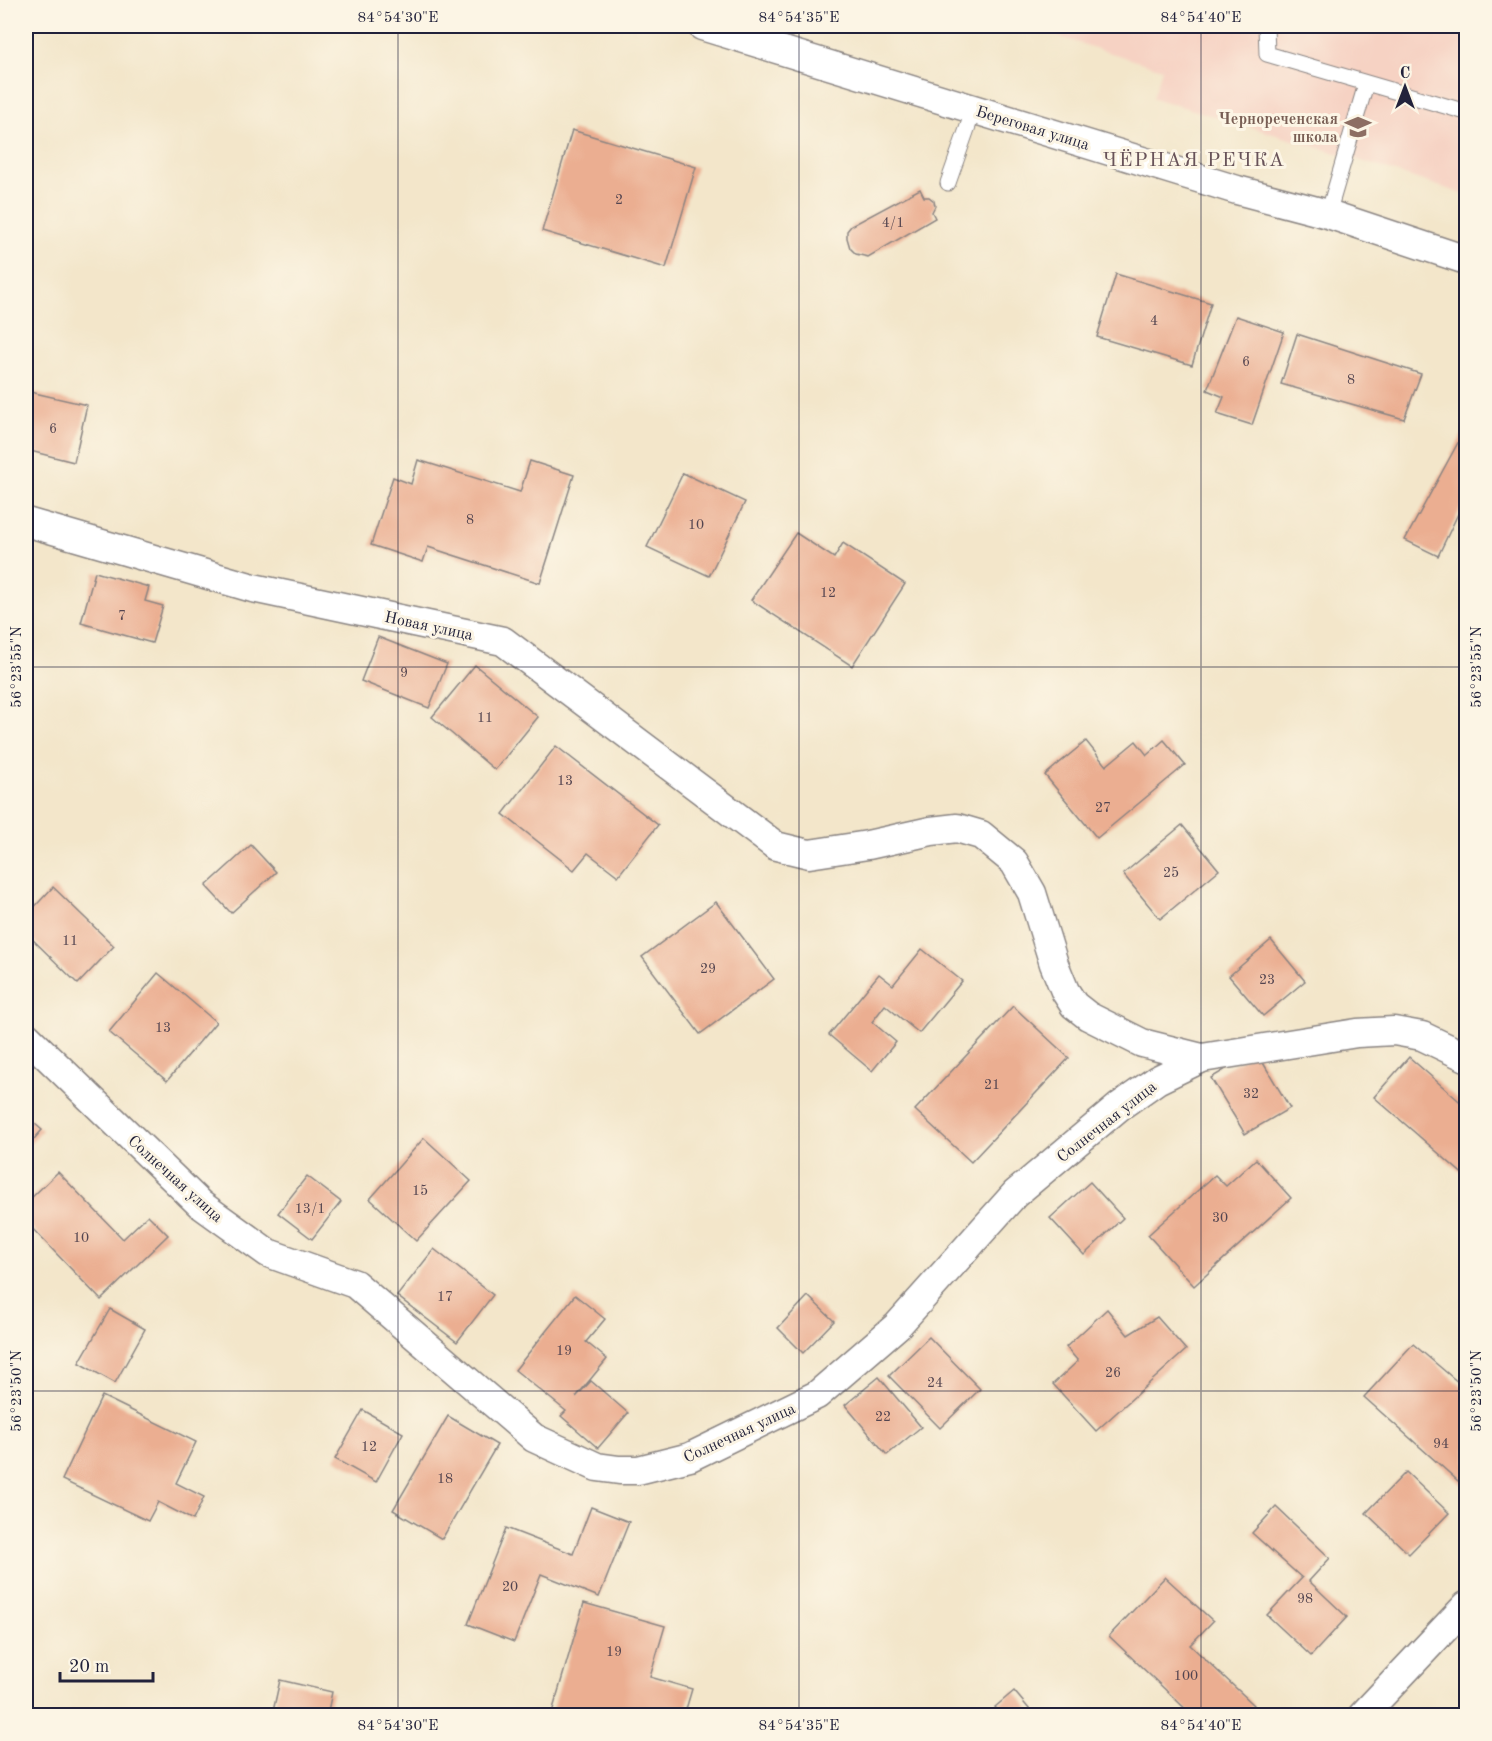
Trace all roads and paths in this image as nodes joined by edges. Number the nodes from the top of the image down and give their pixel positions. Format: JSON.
{"nodes":[{"id":1,"x":702,"y":26,"type":"edge"},
{"id":2,"x":1266,"y":26,"type":"edge"},
{"id":3,"x":1366,"y":84,"type":"junction"},
{"id":4,"x":974,"y":110,"type":"junction"},
{"id":5,"x":1467,"y":112,"type":"edge"},
{"id":6,"x":948,"y":183,"type":"dead end"},
{"id":7,"x":1328,"y":214,"type":"junction"},
{"id":8,"x":1467,"y":260,"type":"edge"},
{"id":9,"x":26,"y":522,"type":"edge"},
{"id":10,"x":26,"y":1036,"type":"edge"},
{"id":11,"x":1467,"y":1057,"type":"edge"},
{"id":12,"x":1202,"y":1058,"type":"junction"},
{"id":13,"x":1467,"y":1606,"type":"edge"},
{"id":14,"x":1362,"y":1716,"type":"edge"}],
"edges":[{"from":1,"to":4,"type":"street","name":"Береговая улица"},
{"from":2,"to":3,"type":"lane"},
{"from":3,"to":5,"type":"lane"},
{"from":3,"to":7,"type":"lane"},
{"from":4,"to":6,"type":"lane"},
{"from":4,"to":7,"type":"street","name":"Береговая улица"},
{"from":7,"to":8,"type":"street","name":"Береговая улица"},
{"from":9,"to":12,"type":"street","name":"Новая улица"},
{"from":10,"to":12,"type":"street","name":"Солнечная улица"},
{"from":11,"to":12,"type":"street","name":"Солнечная улица"},
{"from":13,"to":14,"type":"street"}]}
